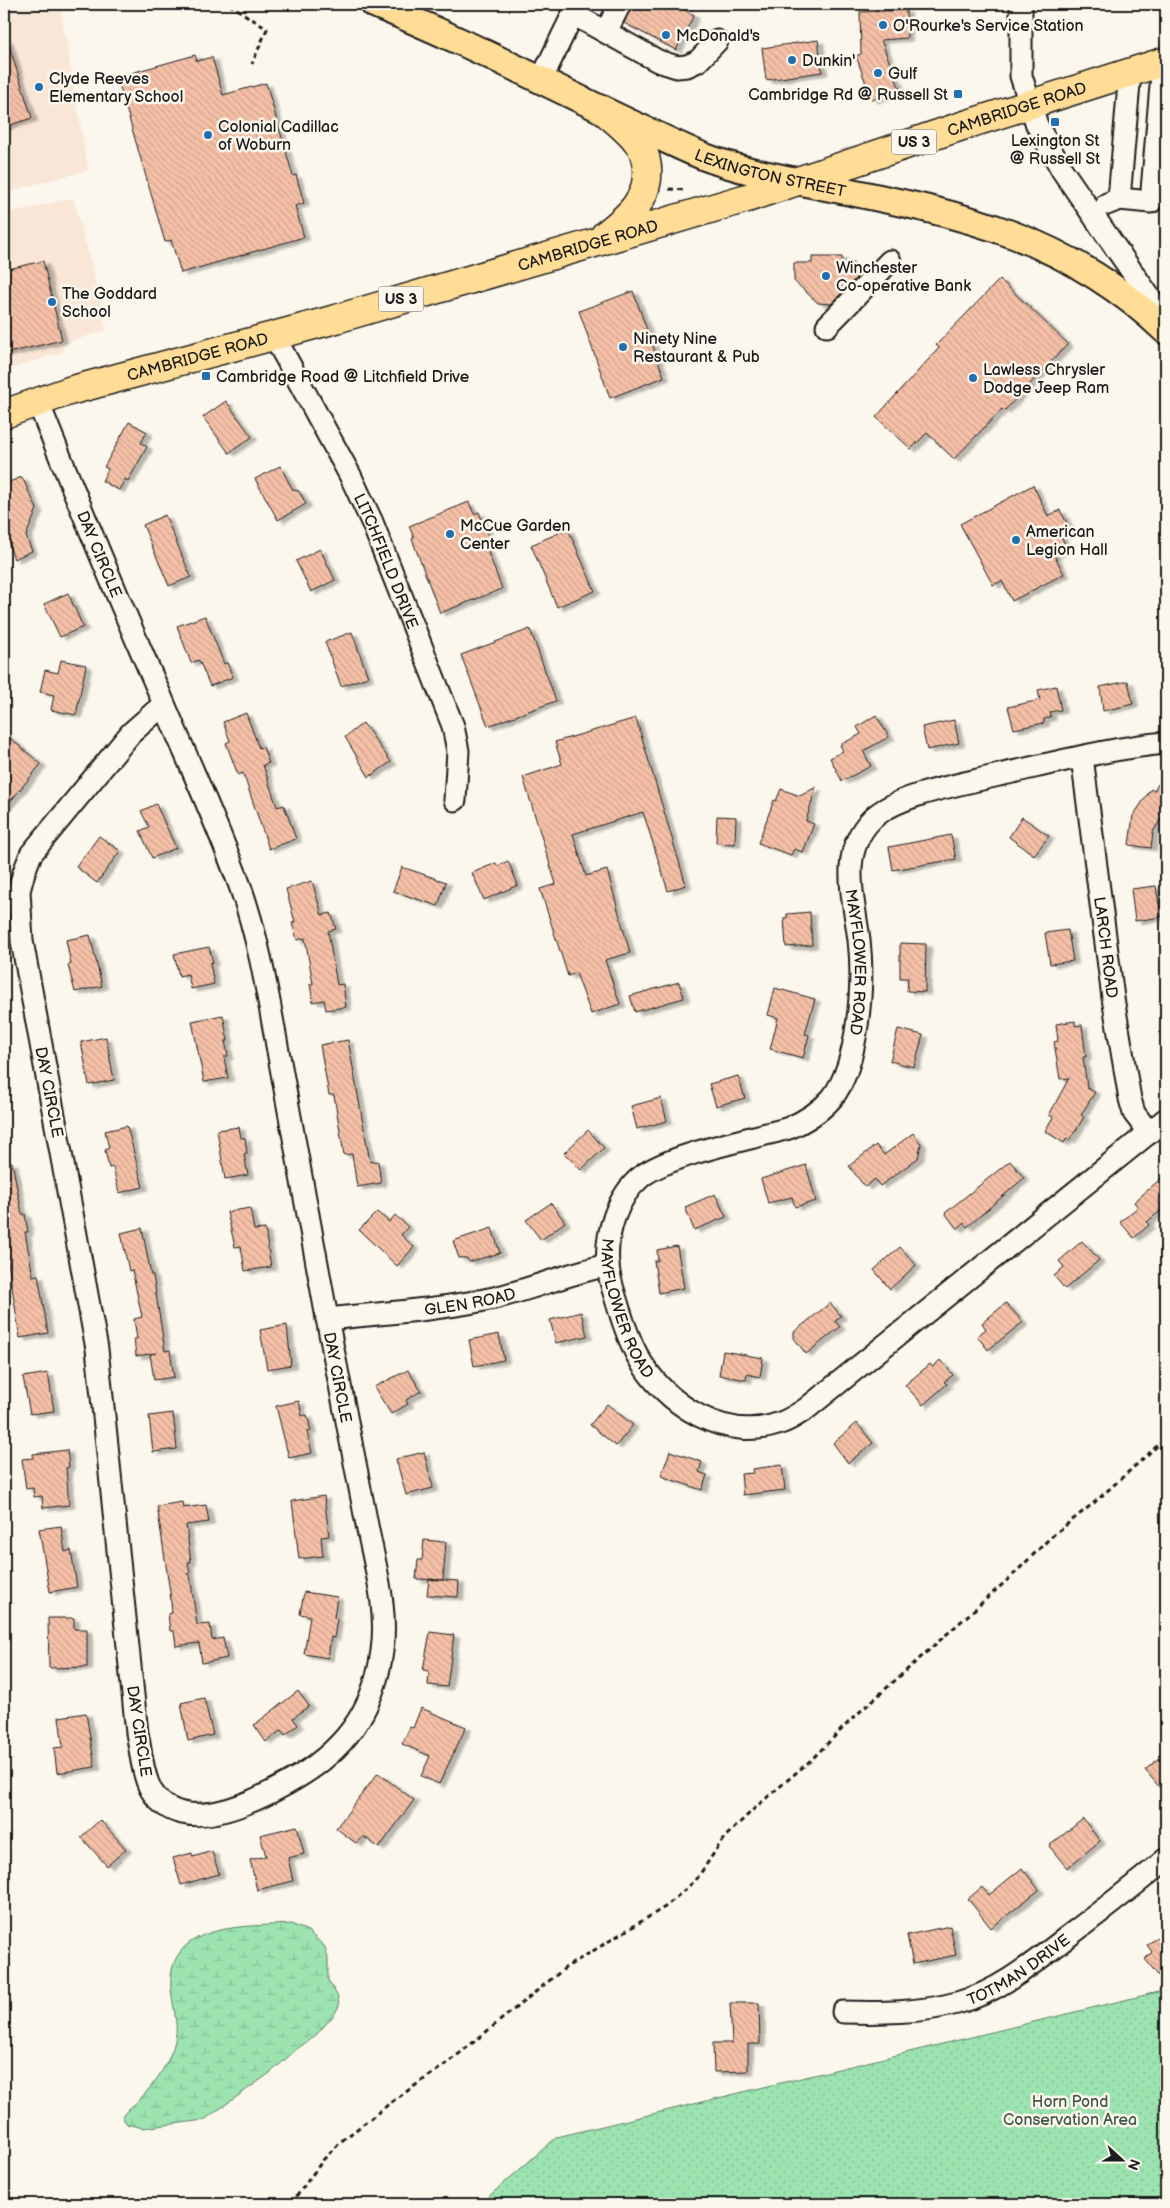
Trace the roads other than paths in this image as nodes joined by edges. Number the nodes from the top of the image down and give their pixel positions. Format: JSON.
{"nodes":[{"id":1,"x":374,"y":4,"type":"edge"},
{"id":2,"x":606,"y":4,"type":"edge"},
{"id":3,"x":620,"y":4,"type":"edge"},
{"id":4,"x":1021,"y":4,"type":"edge"},
{"id":5,"x":575,"y":9,"type":"edge"},
{"id":6,"x":600,"y":29,"type":"junction"},
{"id":7,"x":717,"y":41,"type":"dead end"},
{"id":8,"x":1164,"y":61,"type":"edge"},
{"id":9,"x":1130,"y":72,"type":"junction"},
{"id":10,"x":541,"y":80,"type":"junction"},
{"id":11,"x":1030,"y":103,"type":"junction"},
{"id":12,"x":603,"y":110,"type":"junction"},
{"id":13,"x":797,"y":181,"type":"junction"},
{"id":14,"x":1120,"y":199,"type":"junction"},
{"id":15,"x":1090,"y":210,"type":"junction"},
{"id":16,"x":599,"y":240,"type":"junction"},
{"id":17,"x":890,"y":261,"type":"dead end"},
{"id":18,"x":1166,"y":321,"type":"edge"},
{"id":19,"x":828,"y":326,"type":"dead end"},
{"id":20,"x":1166,"y":330,"type":"edge"},
{"id":21,"x":274,"y":336,"type":"junction"},
{"id":22,"x":38,"y":402,"type":"junction"},
{"id":23,"x":4,"y":414,"type":"edge"},
{"id":24,"x":164,"y":704,"type":"junction"},
{"id":25,"x":1166,"y":743,"type":"edge"},
{"id":26,"x":1082,"y":757,"type":"junction"},
{"id":27,"x":455,"y":800,"type":"dead end"},
{"id":28,"x":1166,"y":1119,"type":"edge"},
{"id":29,"x":1149,"y":1133,"type":"junction"},
{"id":30,"x":608,"y":1265,"type":"junction"},
{"id":31,"x":327,"y":1319,"type":"junction"},
{"id":32,"x":1166,"y":1859,"type":"edge"},
{"id":33,"x":843,"y":2012,"type":"dead end"}],
"edges":[{"from":1,"to":10,"type":"main road","name":"LEXINGTON STREET"},
{"from":2,"to":6,"type":"street"},
{"from":3,"to":6,"type":"street"},
{"from":4,"to":11,"type":"street"},
{"from":5,"to":6,"type":"street"},
{"from":5,"to":10,"type":"street"},
{"from":6,"to":7,"type":"street"},
{"from":8,"to":9,"type":"highway","name":"CAMBRIDGE ROAD","number":"US 3"},
{"from":8,"to":14,"type":"street"},
{"from":9,"to":11,"type":"highway","name":"CAMBRIDGE ROAD","number":"US 3"},
{"from":9,"to":14,"type":"street"},
{"from":10,"to":12,"type":"main road","name":"LEXINGTON STREET"},
{"from":11,"to":13,"type":"highway","name":"CAMBRIDGE ROAD","number":"US 3"},
{"from":11,"to":15,"type":"street"},
{"from":12,"to":13,"type":"main road","name":"LEXINGTON STREET"},
{"from":12,"to":16,"type":"highway"},
{"from":13,"to":16,"type":"highway","name":"CAMBRIDGE ROAD","number":"US 3"},
{"from":13,"to":20,"type":"main road","name":"LEXINGTON STREET"},
{"from":14,"to":15,"type":"street"},
{"from":15,"to":18,"type":"street"},
{"from":16,"to":21,"type":"highway","name":"CAMBRIDGE ROAD","number":"US 3"},
{"from":17,"to":19,"type":"street"},
{"from":21,"to":22,"type":"highway","name":"CAMBRIDGE ROAD","number":"US 3"},
{"from":21,"to":27,"type":"street","name":"LITCHFIELD DRIVE"},
{"from":22,"to":23,"type":"highway","name":"CAMBRIDGE ROAD","number":"US 3"},
{"from":22,"to":24,"type":"street","name":"DAY CIRCLE"},
{"from":24,"to":31,"type":"street","name":"DAY CIRCLE"},
{"from":24,"to":31,"type":"street","name":"DAY CIRCLE"},
{"from":25,"to":26,"type":"street","name":"MAYFLOWER ROAD"},
{"from":26,"to":29,"type":"street","name":"LARCH ROAD"},
{"from":26,"to":30,"type":"street","name":"MAYFLOWER ROAD"},
{"from":28,"to":29,"type":"street","name":"MAYFLOWER ROAD"},
{"from":29,"to":30,"type":"street","name":"MAYFLOWER ROAD"},
{"from":30,"to":31,"type":"street","name":"GLEN ROAD"},
{"from":32,"to":33,"type":"street","name":"TOTMAN DRIVE"}]}
